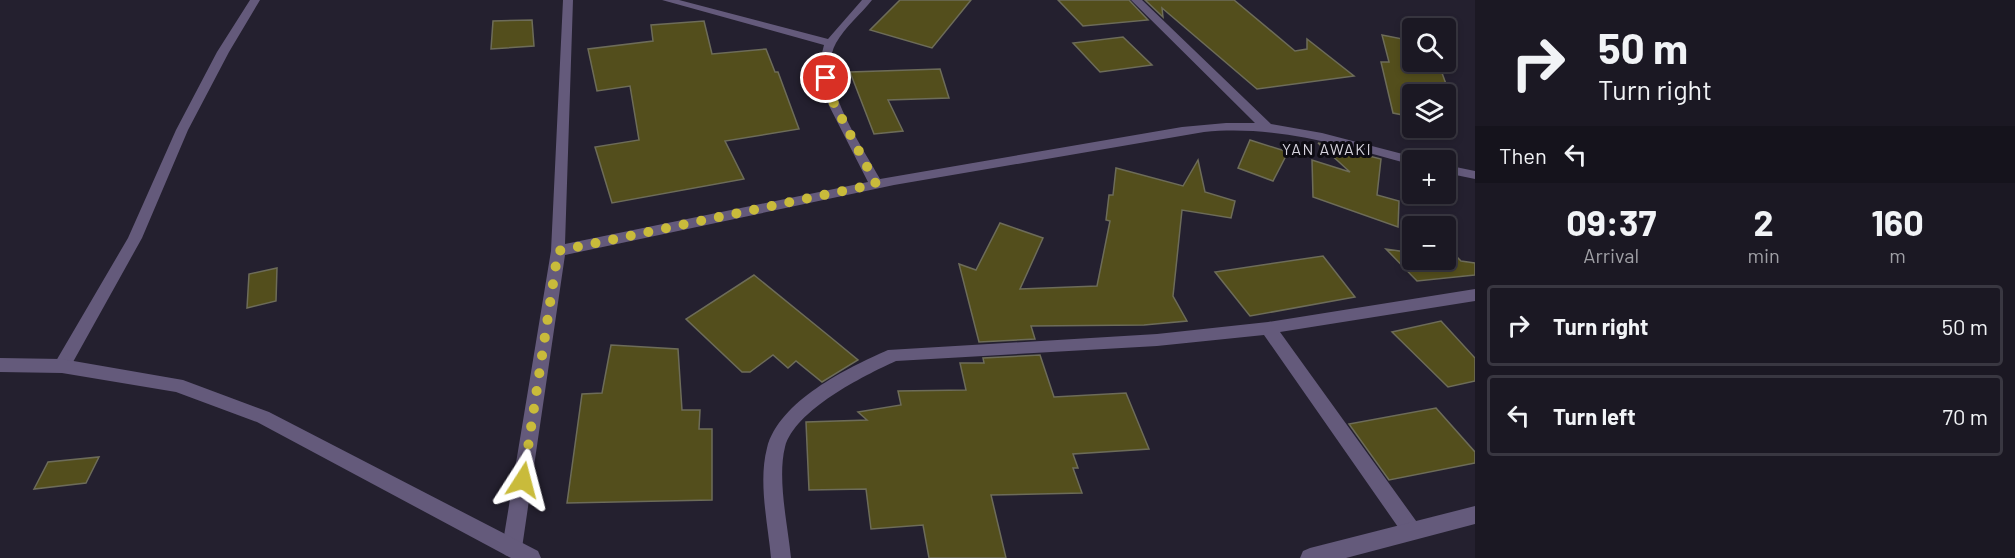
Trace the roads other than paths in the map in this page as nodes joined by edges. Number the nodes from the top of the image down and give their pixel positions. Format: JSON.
{"nodes":[{"id":1,"x":255,"y":0,"type":"edge"},
{"id":2,"x":568,"y":0,"type":"edge"},
{"id":3,"x":667,"y":0,"type":"edge"},
{"id":4,"x":867,"y":0,"type":"edge"},
{"id":5,"x":1136,"y":0,"type":"edge"},
{"id":6,"x":830,"y":43,"type":"junction"},
{"id":7,"x":1266,"y":126,"type":"junction"},
{"id":8,"x":1402,"y":158,"type":"edge"},
{"id":9,"x":1456,"y":171,"type":"edge"},
{"id":10,"x":1475,"y":175,"type":"edge"},
{"id":11,"x":876,"y":184,"type":"junction"},
{"id":12,"x":558,"y":251,"type":"junction"},
{"id":13,"x":1475,"y":295,"type":"edge"},
{"id":14,"x":1268,"y":328,"type":"junction"},
{"id":15,"x":0,"y":365,"type":"edge"},
{"id":16,"x":62,"y":366,"type":"junction"},
{"id":17,"x":1475,"y":515,"type":"edge"},
{"id":18,"x":1412,"y":531,"type":"junction"},
{"id":19,"x":512,"y":548,"type":"junction"},
{"id":20,"x":531,"y":558,"type":"edge"},
{"id":21,"x":781,"y":558,"type":"edge"},
{"id":22,"x":1310,"y":558,"type":"edge"}],
"edges":[{"from":1,"to":16,"type":"street"},
{"from":2,"to":12,"type":"street"},
{"from":3,"to":6,"type":"street"},
{"from":4,"to":6,"type":"street"},
{"from":5,"to":7,"type":"street"},
{"from":6,"to":11,"type":"street"},
{"from":7,"to":8,"type":"street"},
{"from":7,"to":11,"type":"street"},
{"from":9,"to":10,"type":"street"},
{"from":11,"to":12,"type":"street"},
{"from":12,"to":19,"type":"street"},
{"from":13,"to":14,"type":"street"},
{"from":14,"to":18,"type":"street"},
{"from":14,"to":21,"type":"street"},
{"from":15,"to":16,"type":"street"},
{"from":16,"to":19,"type":"street"},
{"from":17,"to":18,"type":"street"},
{"from":18,"to":22,"type":"street"},
{"from":19,"to":20,"type":"street"}]}
